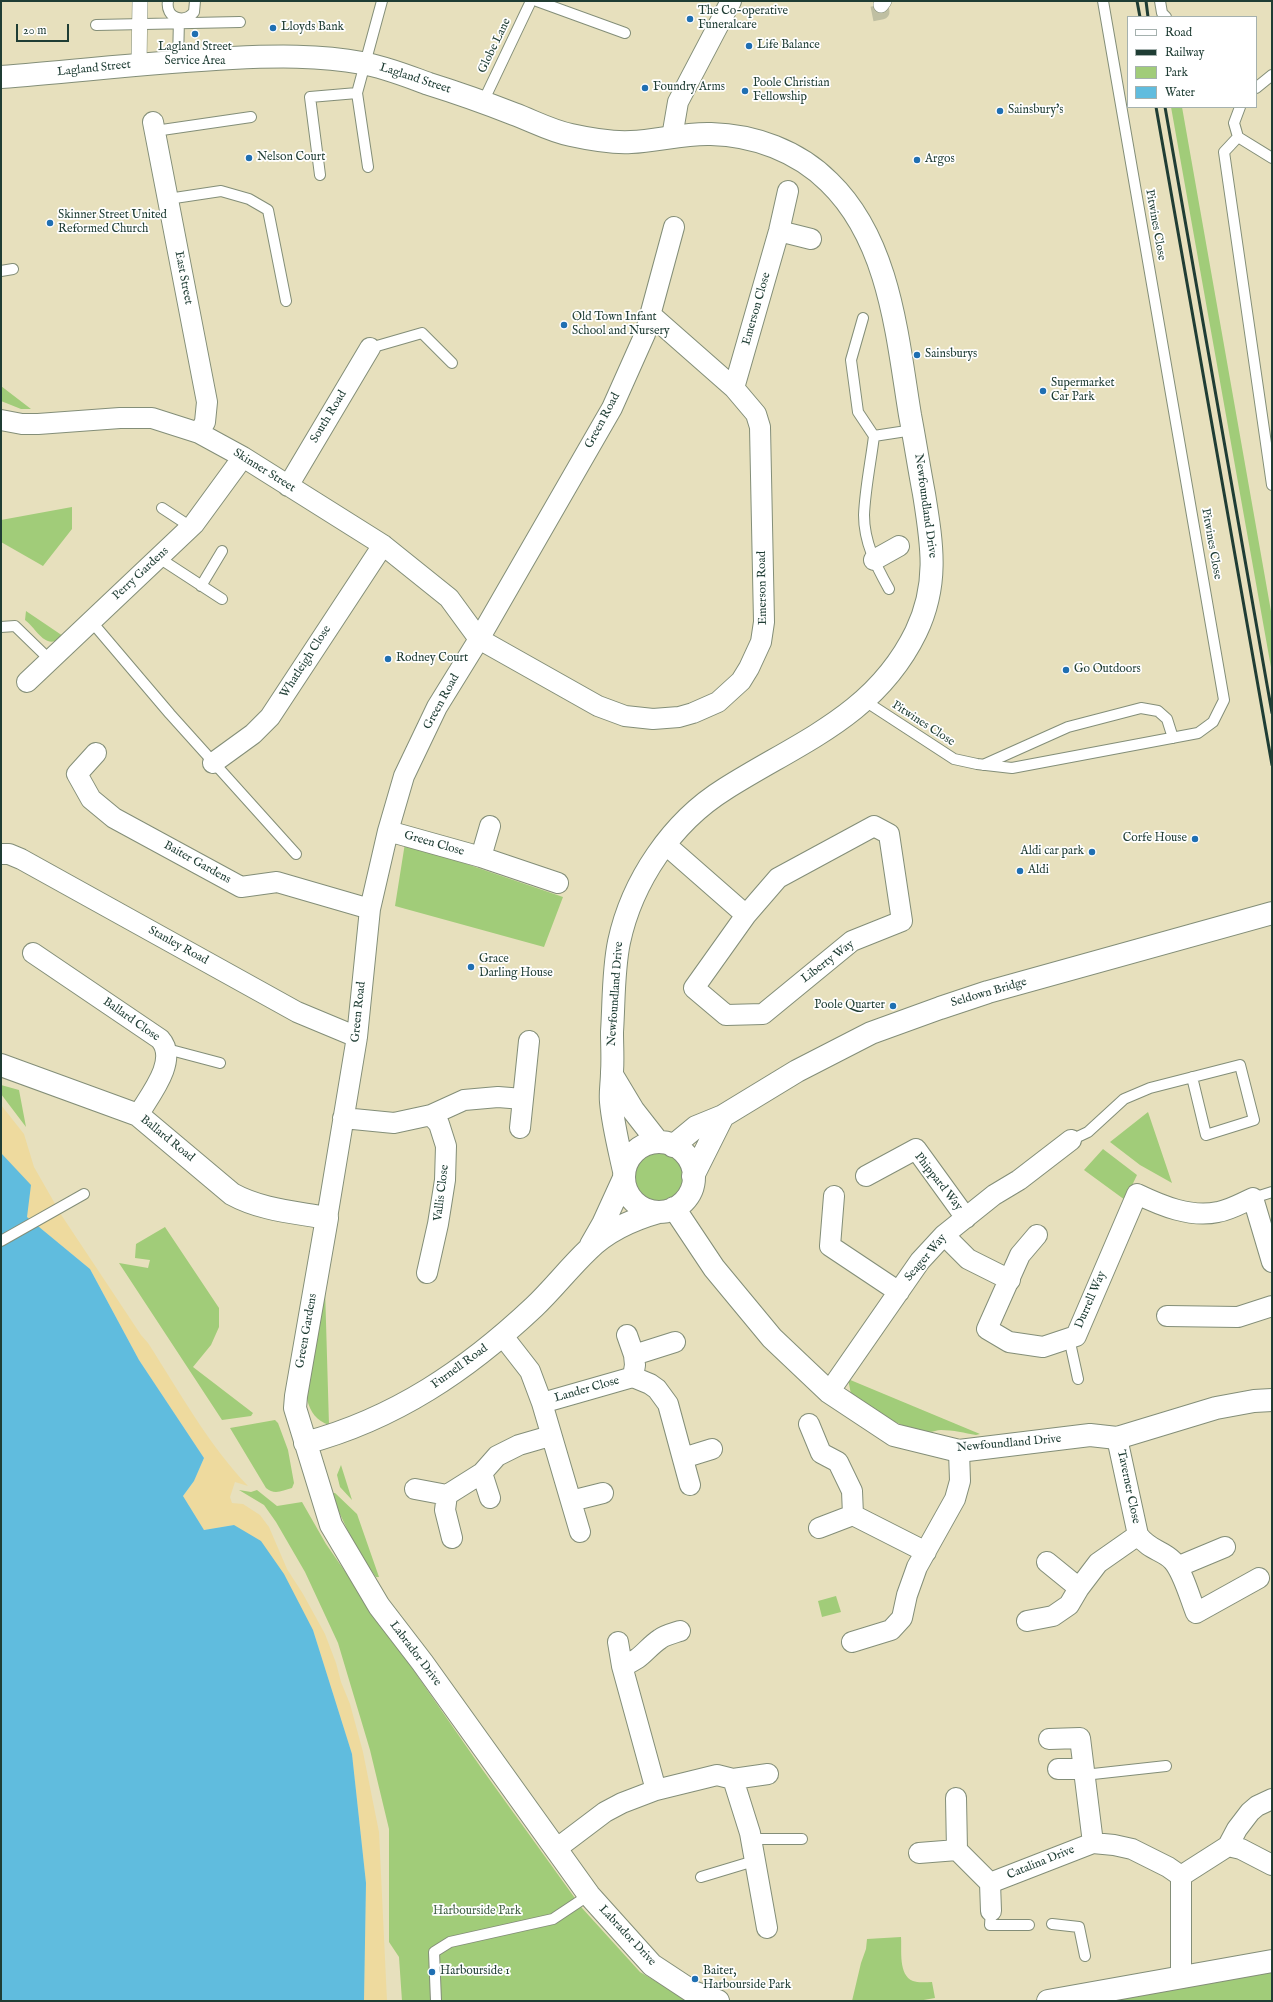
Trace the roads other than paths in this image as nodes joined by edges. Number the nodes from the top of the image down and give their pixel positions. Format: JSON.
{"nodes":[{"id":1,"x":140,"y":1,"type":"edge"},
{"id":2,"x":168,"y":1,"type":"edge"},
{"id":3,"x":195,"y":1,"type":"edge"},
{"id":4,"x":382,"y":1,"type":"edge"},
{"id":5,"x":531,"y":1,"type":"edge"},
{"id":6,"x":537,"y":1,"type":"edge"},
{"id":7,"x":731,"y":1,"type":"edge"},
{"id":8,"x":1103,"y":1,"type":"edge"},
{"id":9,"x":1160,"y":1,"type":"edge"},
{"id":10,"x":1165,"y":16,"type":"edge"},
{"id":11,"x":179,"y":22,"type":"junction"},
{"id":12,"x":240,"y":22,"type":"dead end"},
{"id":13,"x":139,"y":24,"type":"junction"},
{"id":14,"x":96,"y":25,"type":"dead end"},
{"id":15,"x":625,"y":33,"type":"dead end"},
{"id":16,"x":178,"y":61,"type":"junction"},
{"id":17,"x":364,"y":63,"type":"junction"},
{"id":18,"x":139,"y":64,"type":"junction"},
{"id":19,"x":1272,"y":75,"type":"edge"},
{"id":20,"x":1,"y":77,"type":"edge"},
{"id":21,"x":1257,"y":87,"type":"edge"},
{"id":22,"x":357,"y":93,"type":"junction"},
{"id":23,"x":483,"y":102,"type":"junction"},
{"id":24,"x":1237,"y":109,"type":"edge"},
{"id":25,"x":251,"y":117,"type":"dead end"},
{"id":26,"x":154,"y":127,"type":"joint"},
{"id":27,"x":672,"y":137,"type":"junction"},
{"id":28,"x":1238,"y":137,"type":"junction"},
{"id":29,"x":1272,"y":158,"type":"edge"},
{"id":30,"x":368,"y":167,"type":"dead end"},
{"id":31,"x":320,"y":176,"type":"dead end"},
{"id":32,"x":788,"y":191,"type":"dead end"},
{"id":33,"x":168,"y":199,"type":"junction"},
{"id":34,"x":674,"y":226,"type":"dead end"},
{"id":35,"x":780,"y":231,"type":"junction"},
{"id":36,"x":811,"y":239,"type":"dead end"},
{"id":37,"x":13,"y":269,"type":"dead end"},
{"id":38,"x":1,"y":271,"type":"edge"},
{"id":39,"x":286,"y":301,"type":"dead end"},
{"id":40,"x":651,"y":314,"type":"junction"},
{"id":41,"x":863,"y":318,"type":"dead end"},
{"id":42,"x":370,"y":348,"type":"joint"},
{"id":43,"x":452,"y":363,"type":"dead end"},
{"id":44,"x":734,"y":388,"type":"junction"},
{"id":45,"x":1,"y":420,"type":"edge"},
{"id":46,"x":913,"y":430,"type":"junction"},
{"id":47,"x":199,"y":433,"type":"junction"},
{"id":48,"x":874,"y":436,"type":"junction"},
{"id":49,"x":243,"y":457,"type":"junction"},
{"id":50,"x":1272,"y":485,"type":"edge"},
{"id":51,"x":288,"y":486,"type":"junction"},
{"id":52,"x":162,"y":508,"type":"dead end"},
{"id":53,"x":191,"y":528,"type":"junction"},
{"id":54,"x":383,"y":545,"type":"junction"},
{"id":55,"x":899,"y":546,"type":"dead end"},
{"id":56,"x":222,"y":551,"type":"dead end"},
{"id":57,"x":159,"y":558,"type":"junction"},
{"id":58,"x":874,"y":560,"type":"junction"},
{"id":59,"x":201,"y":586,"type":"junction"},
{"id":60,"x":889,"y":589,"type":"dead end"},
{"id":61,"x":222,"y":599,"type":"dead end"},
{"id":62,"x":91,"y":621,"type":"junction"},
{"id":63,"x":1,"y":627,"type":"edge"},
{"id":64,"x":479,"y":639,"type":"junction"},
{"id":65,"x":50,"y":660,"type":"junction"},
{"id":66,"x":27,"y":682,"type":"dead end"},
{"id":67,"x":864,"y":702,"type":"junction"},
{"id":68,"x":1173,"y":738,"type":"junction"},
{"id":69,"x":96,"y":752,"type":"dead end"},
{"id":70,"x":213,"y":763,"type":"junction"},
{"id":71,"x":983,"y":765,"type":"junction"},
{"id":72,"x":490,"y":826,"type":"dead end"},
{"id":73,"x":388,"y":831,"type":"junction"},
{"id":74,"x":665,"y":844,"type":"junction"},
{"id":75,"x":1,"y":854,"type":"edge"},
{"id":76,"x":296,"y":854,"type":"dead end"},
{"id":77,"x":480,"y":857,"type":"junction"},
{"id":78,"x":558,"y":883,"type":"dead end"},
{"id":79,"x":370,"y":909,"type":"junction"},
{"id":80,"x":1272,"y":913,"type":"edge"},
{"id":81,"x":746,"y":915,"type":"junction"},
{"id":82,"x":33,"y":953,"type":"dead end"},
{"id":83,"x":357,"y":1037,"type":"junction"},
{"id":84,"x":529,"y":1041,"type":"dead end"},
{"id":85,"x":167,"y":1049,"type":"junction"},
{"id":86,"x":220,"y":1063,"type":"dead end"},
{"id":87,"x":1,"y":1065,"type":"edge"},
{"id":88,"x":612,"y":1075,"type":"junction"},
{"id":89,"x":1192,"y":1077,"type":"junction"},
{"id":90,"x":523,"y":1100,"type":"junction"},
{"id":91,"x":138,"y":1115,"type":"junction"},
{"id":92,"x":431,"y":1115,"type":"junction"},
{"id":93,"x":723,"y":1116,"type":"junction"},
{"id":94,"x":343,"y":1118,"type":"junction"},
{"id":95,"x":520,"y":1128,"type":"dead end"},
{"id":96,"x":1071,"y":1140,"type":"joint"},
{"id":97,"x":666,"y":1144,"type":"junction"},
{"id":98,"x":624,"y":1175,"type":"junction"},
{"id":99,"x":693,"y":1176,"type":"junction"},
{"id":100,"x":866,"y":1176,"type":"dead end"},
{"id":101,"x":1272,"y":1192,"type":"edge"},
{"id":102,"x":84,"y":1194,"type":"dead end"},
{"id":103,"x":834,"y":1196,"type":"dead end"},
{"id":104,"x":1253,"y":1198,"type":"junction"},
{"id":105,"x":667,"y":1210,"type":"junction"},
{"id":106,"x":327,"y":1218,"type":"junction"},
{"id":107,"x":966,"y":1218,"type":"junction"},
{"id":108,"x":944,"y":1235,"type":"junction"},
{"id":109,"x":1037,"y":1236,"type":"dead end"},
{"id":110,"x":1,"y":1241,"type":"edge"},
{"id":111,"x":589,"y":1249,"type":"junction"},
{"id":112,"x":1272,"y":1262,"type":"edge"},
{"id":113,"x":427,"y":1273,"type":"dead end"},
{"id":114,"x":1010,"y":1280,"type":"junction"},
{"id":115,"x":899,"y":1292,"type":"junction"},
{"id":116,"x":1272,"y":1306,"type":"edge"},
{"id":117,"x":1167,"y":1316,"type":"dead end"},
{"id":118,"x":502,"y":1335,"type":"junction"},
{"id":119,"x":627,"y":1335,"type":"dead end"},
{"id":120,"x":1069,"y":1338,"type":"junction"},
{"id":121,"x":675,"y":1342,"type":"dead end"},
{"id":122,"x":634,"y":1355,"type":"junction"},
{"id":123,"x":633,"y":1377,"type":"junction"},
{"id":124,"x":1078,"y":1379,"type":"dead end"},
{"id":125,"x":829,"y":1392,"type":"junction"},
{"id":126,"x":1272,"y":1400,"type":"edge"},
{"id":127,"x":542,"y":1403,"type":"junction"},
{"id":128,"x":809,"y":1424,"type":"dead end"},
{"id":129,"x":550,"y":1436,"type":"junction"},
{"id":130,"x":1118,"y":1438,"type":"junction"},
{"id":131,"x":305,"y":1443,"type":"junction"},
{"id":132,"x":712,"y":1449,"type":"dead end"},
{"id":133,"x":959,"y":1451,"type":"junction"},
{"id":134,"x":683,"y":1458,"type":"junction"},
{"id":135,"x":482,"y":1473,"type":"junction"},
{"id":136,"x":690,"y":1485,"type":"dead end"},
{"id":137,"x":415,"y":1489,"type":"dead end"},
{"id":138,"x":603,"y":1493,"type":"dead end"},
{"id":139,"x":447,"y":1495,"type":"junction"},
{"id":140,"x":490,"y":1498,"type":"dead end"},
{"id":141,"x":571,"y":1501,"type":"junction"},
{"id":142,"x":853,"y":1515,"type":"junction"},
{"id":143,"x":819,"y":1528,"type":"dead end"},
{"id":144,"x":580,"y":1532,"type":"dead end"},
{"id":145,"x":1138,"y":1535,"type":"junction"},
{"id":146,"x":452,"y":1538,"type":"dead end"},
{"id":147,"x":1225,"y":1547,"type":"dead end"},
{"id":148,"x":926,"y":1552,"type":"junction"},
{"id":149,"x":1047,"y":1562,"type":"dead end"},
{"id":150,"x":1177,"y":1567,"type":"junction"},
{"id":151,"x":1259,"y":1578,"type":"dead end"},
{"id":152,"x":1079,"y":1588,"type":"junction"},
{"id":153,"x":1027,"y":1621,"type":"dead end"},
{"id":154,"x":680,"y":1630,"type":"dead end"},
{"id":155,"x":618,"y":1642,"type":"dead end"},
{"id":156,"x":852,"y":1642,"type":"dead end"},
{"id":157,"x":622,"y":1666,"type":"junction"},
{"id":158,"x":1049,"y":1739,"type":"dead end"},
{"id":159,"x":1166,"y":1766,"type":"dead end"},
{"id":160,"x":1058,"y":1769,"type":"dead end"},
{"id":161,"x":1084,"y":1772,"type":"junction"},
{"id":162,"x":768,"y":1774,"type":"dead end"},
{"id":163,"x":733,"y":1778,"type":"junction"},
{"id":164,"x":656,"y":1790,"type":"junction"},
{"id":165,"x":956,"y":1798,"type":"dead end"},
{"id":166,"x":1272,"y":1799,"type":"edge"},
{"id":167,"x":802,"y":1838,"type":"dead end"},
{"id":168,"x":751,"y":1839,"type":"junction"},
{"id":169,"x":1093,"y":1843,"type":"junction"},
{"id":170,"x":1228,"y":1846,"type":"junction"},
{"id":171,"x":556,"y":1848,"type":"junction"},
{"id":172,"x":957,"y":1850,"type":"junction"},
{"id":173,"x":919,"y":1853,"type":"dead end"},
{"id":174,"x":754,"y":1861,"type":"junction"},
{"id":175,"x":1272,"y":1865,"type":"edge"},
{"id":176,"x":1181,"y":1876,"type":"junction"},
{"id":177,"x":701,"y":1877,"type":"dead end"},
{"id":178,"x":990,"y":1883,"type":"junction"},
{"id":179,"x":588,"y":1895,"type":"junction"},
{"id":180,"x":991,"y":1911,"type":"joint"},
{"id":181,"x":1052,"y":1924,"type":"dead end"},
{"id":182,"x":1029,"y":1925,"type":"dead end"},
{"id":183,"x":767,"y":1928,"type":"dead end"},
{"id":184,"x":1085,"y":1956,"type":"dead end"},
{"id":185,"x":1272,"y":1961,"type":"edge"},
{"id":186,"x":1181,"y":1978,"type":"junction"},
{"id":187,"x":1084,"y":1997,"type":"edge"},
{"id":188,"x":436,"y":2001,"type":"edge"},
{"id":189,"x":718,"y":2001,"type":"edge"},
{"id":190,"x":1048,"y":2001,"type":"edge"}],
"edges":[{"from":1,"to":13,"type":"street"},
{"from":2,"to":11,"type":"lane"},
{"from":3,"to":11,"type":"lane"},
{"from":4,"to":17,"type":"lane"},
{"from":5,"to":23,"type":"lane","name":"Globe Lane"},
{"from":6,"to":15,"type":"lane"},
{"from":7,"to":27,"type":"street"},
{"from":8,"to":68,"type":"lane","name":"Pitwines Close"},
{"from":9,"to":10,"type":"lane"},
{"from":11,"to":12,"type":"lane"},
{"from":11,"to":13,"type":"lane"},
{"from":11,"to":16,"type":"lane"},
{"from":13,"to":14,"type":"lane"},
{"from":13,"to":18,"type":"street"},
{"from":16,"to":17,"type":"street","name":"Lagland Street"},
{"from":16,"to":18,"type":"street","name":"Lagland Street"},
{"from":17,"to":22,"type":"lane"},
{"from":17,"to":23,"type":"street","name":"Lagland Street"},
{"from":18,"to":20,"type":"street","name":"Lagland Street"},
{"from":19,"to":21,"type":"lane"},
{"from":22,"to":30,"type":"lane"},
{"from":22,"to":31,"type":"lane"},
{"from":23,"to":27,"type":"street","name":"Lagland Street"},
{"from":24,"to":28,"type":"lane"},
{"from":25,"to":26,"type":"lane"},
{"from":26,"to":33,"type":"street","name":"East Street"},
{"from":27,"to":46,"type":"street","name":"Newfoundland Drive"},
{"from":28,"to":29,"type":"lane"},
{"from":28,"to":50,"type":"lane"},
{"from":32,"to":35,"type":"street","name":"Emerson Close"},
{"from":33,"to":39,"type":"lane"},
{"from":33,"to":47,"type":"street","name":"East Street"},
{"from":34,"to":40,"type":"street","name":"Green Road"},
{"from":35,"to":36,"type":"street"},
{"from":35,"to":44,"type":"street","name":"Emerson Close"},
{"from":37,"to":38,"type":"lane"},
{"from":40,"to":44,"type":"street","name":"Emerson Road"},
{"from":40,"to":64,"type":"street","name":"Green Road"},
{"from":41,"to":48,"type":"lane"},
{"from":42,"to":43,"type":"lane"},
{"from":42,"to":51,"type":"street","name":"South Road"},
{"from":44,"to":64,"type":"street","name":"Emerson Road"},
{"from":45,"to":47,"type":"street","name":"Skinner Street"},
{"from":46,"to":48,"type":"lane"},
{"from":46,"to":67,"type":"street","name":"Newfoundland Drive"},
{"from":47,"to":49,"type":"street","name":"Skinner Street"},
{"from":48,"to":58,"type":"lane"},
{"from":49,"to":51,"type":"street","name":"Skinner Street"},
{"from":49,"to":53,"type":"street","name":"Perry Gardens"},
{"from":51,"to":54,"type":"street","name":"Skinner Street"},
{"from":52,"to":53,"type":"lane"},
{"from":53,"to":57,"type":"street","name":"Perry Gardens"},
{"from":54,"to":64,"type":"street","name":"Skinner Street"},
{"from":54,"to":70,"type":"street","name":"Whatleigh Close"},
{"from":55,"to":58,"type":"street"},
{"from":56,"to":59,"type":"lane"},
{"from":57,"to":59,"type":"lane"},
{"from":57,"to":62,"type":"street","name":"Perry Gardens"},
{"from":58,"to":60,"type":"lane"},
{"from":59,"to":61,"type":"lane"},
{"from":62,"to":65,"type":"street","name":"Perry Gardens"},
{"from":62,"to":70,"type":"lane"},
{"from":63,"to":65,"type":"lane"},
{"from":64,"to":73,"type":"street","name":"Green Road"},
{"from":65,"to":66,"type":"street","name":"Perry Gardens"},
{"from":67,"to":71,"type":"lane","name":"Pitwines Close"},
{"from":67,"to":74,"type":"street","name":"Newfoundland Drive"},
{"from":68,"to":71,"type":"lane","name":"Pitwines Close"},
{"from":68,"to":71,"type":"lane"},
{"from":69,"to":79,"type":"street","name":"Baiter Gardens"},
{"from":70,"to":76,"type":"lane"},
{"from":72,"to":77,"type":"street","name":"Green Close"},
{"from":73,"to":77,"type":"street","name":"Green Close"},
{"from":73,"to":79,"type":"street","name":"Green Road"},
{"from":74,"to":81,"type":"street"},
{"from":74,"to":88,"type":"street","name":"Newfoundland Drive"},
{"from":75,"to":83,"type":"street","name":"Stanley Road"},
{"from":77,"to":78,"type":"street","name":"Green Close"},
{"from":79,"to":83,"type":"street","name":"Green Road"},
{"from":80,"to":93,"type":"street","name":"Seldown Bridge"},
{"from":81,"to":81,"type":"street","name":"Liberty Way"},
{"from":82,"to":85,"type":"street","name":"Ballard Close"},
{"from":83,"to":94,"type":"street","name":"Green Road"},
{"from":84,"to":90,"type":"street"},
{"from":85,"to":86,"type":"lane"},
{"from":85,"to":91,"type":"street","name":"Ballard Close"},
{"from":87,"to":91,"type":"street","name":"Ballard Road"},
{"from":88,"to":97,"type":"street"},
{"from":88,"to":98,"type":"street","name":"Newfoundland Drive"},
{"from":89,"to":89,"type":"lane"},
{"from":89,"to":96,"type":"lane"},
{"from":90,"to":92,"type":"street"},
{"from":90,"to":95,"type":"street"},
{"from":91,"to":106,"type":"street","name":"Ballard Road"},
{"from":92,"to":94,"type":"street"},
{"from":92,"to":113,"type":"street","name":"Vallis Close"},
{"from":93,"to":97,"type":"street","name":"Seldown Bridge"},
{"from":93,"to":99,"type":"street"},
{"from":94,"to":106,"type":"street","name":"Green Road"},
{"from":96,"to":107,"type":"street","name":"Seager Way"},
{"from":97,"to":98,"type":"street"},
{"from":97,"to":99,"type":"street"},
{"from":98,"to":105,"type":"street","name":"Newfoundland Drive"},
{"from":98,"to":111,"type":"street","name":"Furnell Road"},
{"from":99,"to":105,"type":"street"},
{"from":100,"to":107,"type":"street","name":"Phippard Way"},
{"from":101,"to":104,"type":"lane"},
{"from":102,"to":110,"type":"lane"},
{"from":103,"to":115,"type":"street"},
{"from":104,"to":112,"type":"street"},
{"from":104,"to":120,"type":"street","name":"Durrell Way"},
{"from":105,"to":111,"type":"street","name":"Furnell Road"},
{"from":105,"to":125,"type":"street","name":"Newfoundland Drive"},
{"from":106,"to":131,"type":"street","name":"Green Gardens"},
{"from":107,"to":108,"type":"street","name":"Seager Way"},
{"from":108,"to":114,"type":"street"},
{"from":108,"to":115,"type":"street","name":"Seager Way"},
{"from":109,"to":114,"type":"street","name":"Durrell Way"},
{"from":111,"to":118,"type":"street","name":"Furnell Road"},
{"from":114,"to":120,"type":"street","name":"Durrell Way"},
{"from":115,"to":125,"type":"street","name":"Seager Way"},
{"from":116,"to":117,"type":"street"},
{"from":118,"to":127,"type":"street","name":"Lander Close"},
{"from":118,"to":131,"type":"street","name":"Furnell Road"},
{"from":119,"to":122,"type":"street","name":"Lander Close"},
{"from":120,"to":124,"type":"lane"},
{"from":121,"to":122,"type":"street"},
{"from":122,"to":123,"type":"street","name":"Lander Close"},
{"from":123,"to":127,"type":"street","name":"Lander Close"},
{"from":123,"to":134,"type":"street","name":"Lander Close"},
{"from":125,"to":133,"type":"street","name":"Newfoundland Drive"},
{"from":126,"to":130,"type":"street","name":"Newfoundland Drive"},
{"from":127,"to":129,"type":"street","name":"Lander Close"},
{"from":128,"to":142,"type":"street"},
{"from":129,"to":135,"type":"street"},
{"from":129,"to":141,"type":"street","name":"Lander Close"},
{"from":130,"to":133,"type":"street","name":"Newfoundland Drive"},
{"from":130,"to":145,"type":"street","name":"Taverner Close"},
{"from":131,"to":171,"type":"street","name":"Labrador Drive"},
{"from":132,"to":134,"type":"street"},
{"from":133,"to":148,"type":"street"},
{"from":134,"to":136,"type":"street","name":"Lander Close"},
{"from":135,"to":139,"type":"street"},
{"from":135,"to":140,"type":"street"},
{"from":137,"to":139,"type":"street"},
{"from":138,"to":141,"type":"street"},
{"from":139,"to":146,"type":"street"},
{"from":141,"to":144,"type":"street","name":"Lander Close"},
{"from":142,"to":143,"type":"street"},
{"from":142,"to":148,"type":"street"},
{"from":145,"to":150,"type":"street","name":"Taverner Close"},
{"from":145,"to":152,"type":"street","name":"Taverner Close"},
{"from":147,"to":150,"type":"street"},
{"from":148,"to":156,"type":"street"},
{"from":149,"to":152,"type":"street"},
{"from":150,"to":151,"type":"street","name":"Taverner Close"},
{"from":152,"to":153,"type":"street","name":"Taverner Close"},
{"from":154,"to":157,"type":"street"},
{"from":155,"to":157,"type":"street"},
{"from":157,"to":164,"type":"street"},
{"from":158,"to":161,"type":"street"},
{"from":159,"to":161,"type":"lane"},
{"from":160,"to":161,"type":"street"},
{"from":161,"to":169,"type":"street"},
{"from":162,"to":163,"type":"street"},
{"from":163,"to":164,"type":"street"},
{"from":163,"to":168,"type":"street"},
{"from":164,"to":171,"type":"street"},
{"from":165,"to":172,"type":"street"},
{"from":166,"to":170,"type":"street"},
{"from":167,"to":168,"type":"lane"},
{"from":168,"to":174,"type":"street"},
{"from":169,"to":176,"type":"street","name":"Catalina Drive"},
{"from":169,"to":178,"type":"street","name":"Catalina Drive"},
{"from":170,"to":175,"type":"street"},
{"from":170,"to":176,"type":"street"},
{"from":171,"to":179,"type":"street","name":"Labrador Drive"},
{"from":172,"to":173,"type":"street"},
{"from":172,"to":178,"type":"street"},
{"from":174,"to":177,"type":"lane"},
{"from":174,"to":183,"type":"street"},
{"from":176,"to":186,"type":"street"},
{"from":178,"to":180,"type":"street"},
{"from":179,"to":188,"type":"lane"},
{"from":179,"to":189,"type":"street","name":"Labrador Drive"},
{"from":180,"to":182,"type":"lane"},
{"from":181,"to":184,"type":"lane"},
{"from":185,"to":186,"type":"street"},
{"from":186,"to":187,"type":"street"},
{"from":187,"to":190,"type":"street"}]}
